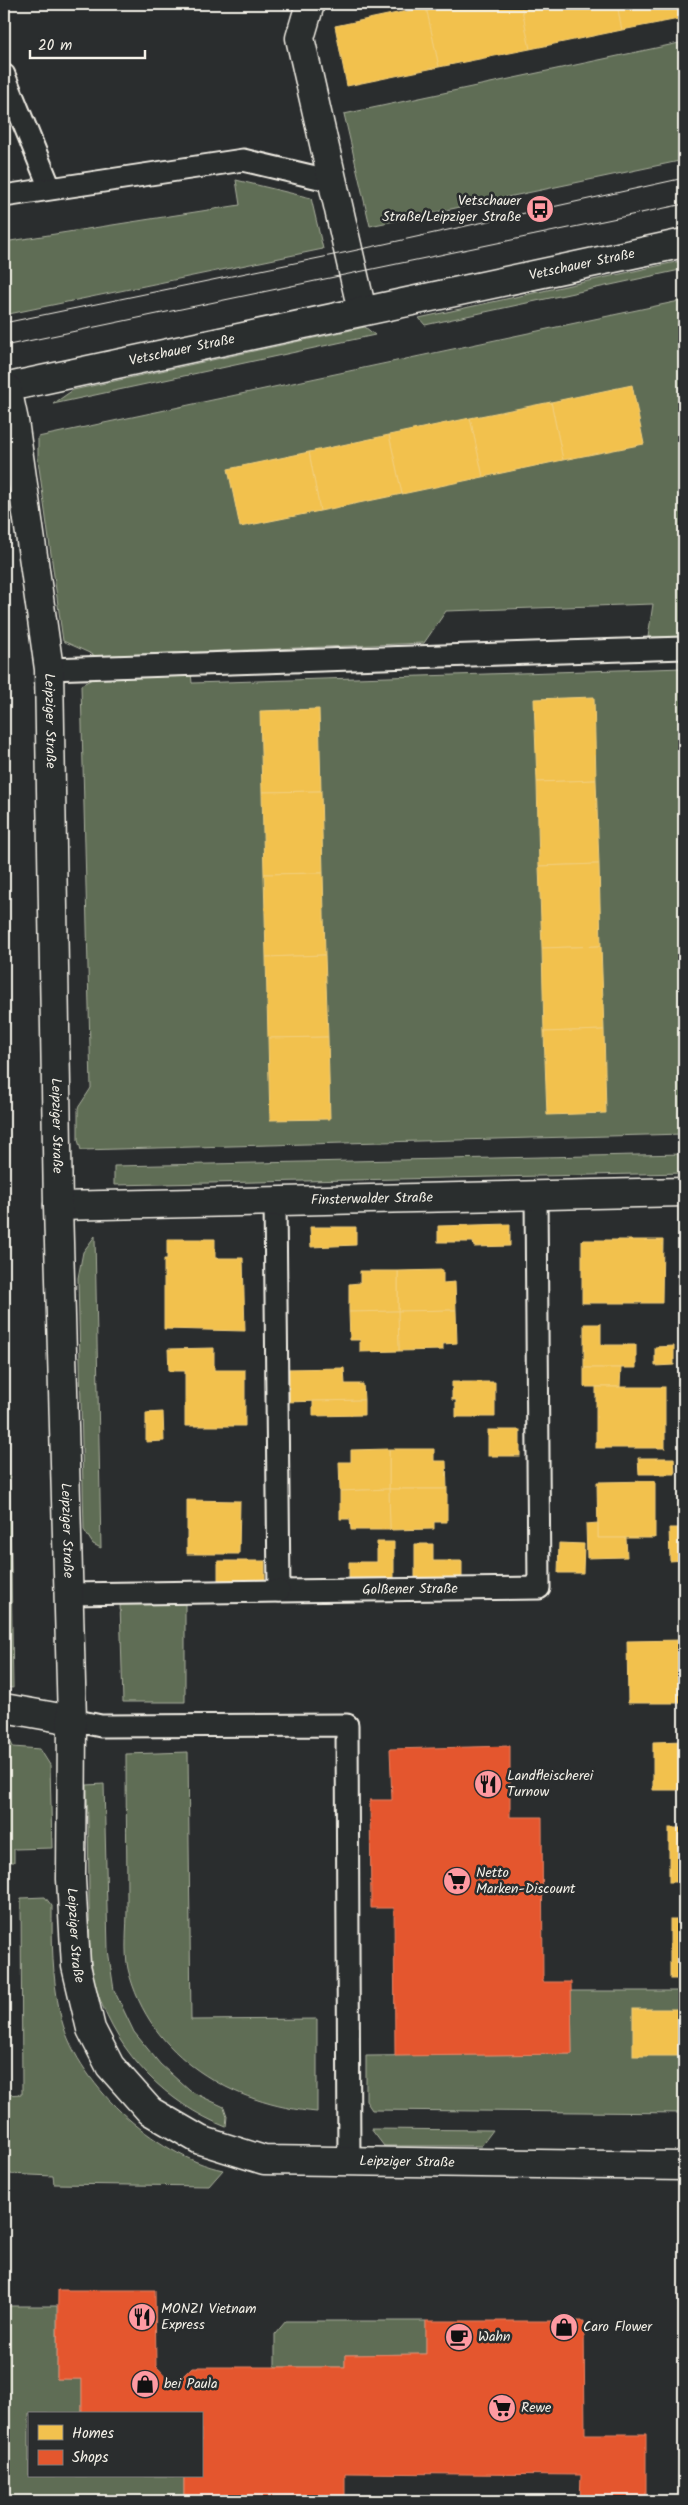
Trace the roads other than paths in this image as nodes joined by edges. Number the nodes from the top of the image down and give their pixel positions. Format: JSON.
{"nodes":[{"id":1,"x":310,"y":4,"type":"edge"},
{"id":2,"x":4,"y":75,"type":"edge"},
{"id":3,"x":332,"y":181,"type":"junction"},
{"id":4,"x":50,"y":188,"type":"junction"},
{"id":5,"x":4,"y":196,"type":"edge"},
{"id":6,"x":684,"y":243,"type":"edge"},
{"id":7,"x":362,"y":311,"type":"junction"},
{"id":8,"x":6,"y":388,"type":"edge"},
{"id":9,"x":684,"y":648,"type":"edge"},
{"id":10,"x":49,"y":669,"type":"junction"},
{"id":11,"x":684,"y":1192,"type":"edge"},
{"id":12,"x":536,"y":1195,"type":"junction"},
{"id":13,"x":275,"y":1201,"type":"junction"},
{"id":14,"x":58,"y":1206,"type":"junction"},
{"id":15,"x":279,"y":1591,"type":"junction"},
{"id":16,"x":68,"y":1594,"type":"junction"},
{"id":17,"x":4,"y":1708,"type":"edge"},
{"id":18,"x":72,"y":1720,"type":"junction"},
{"id":19,"x":349,"y":2162,"type":"junction"},
{"id":20,"x":684,"y":2166,"type":"edge"}],
"edges":[{"from":1,"to":3,"type":"street"},
{"from":2,"to":4,"type":"lane"},
{"from":3,"to":4,"type":"lane"},
{"from":3,"to":7,"type":"street"},
{"from":4,"to":5,"type":"lane"},
{"from":6,"to":7,"type":"street","name":"Vetschauer Straße"},
{"from":7,"to":8,"type":"street","name":"Vetschauer Straße"},
{"from":8,"to":10,"type":"street","name":"Leipziger Straße"},
{"from":9,"to":10,"type":"lane"},
{"from":10,"to":14,"type":"street","name":"Leipziger Straße"},
{"from":11,"to":12,"type":"street","name":"Finsterwalder Straße"},
{"from":12,"to":13,"type":"street","name":"Finsterwalder Straße"},
{"from":12,"to":15,"type":"lane","name":"Golßener Straße"},
{"from":13,"to":14,"type":"street","name":"Finsterwalder Straße"},
{"from":13,"to":15,"type":"lane"},
{"from":14,"to":16,"type":"street","name":"Leipziger Straße"},
{"from":15,"to":16,"type":"lane"},
{"from":16,"to":18,"type":"street","name":"Leipziger Straße"},
{"from":17,"to":18,"type":"street"},
{"from":18,"to":19,"type":"street","name":"Leipziger Straße"},
{"from":18,"to":19,"type":"lane"},
{"from":19,"to":20,"type":"street","name":"Leipziger Straße"}]}
